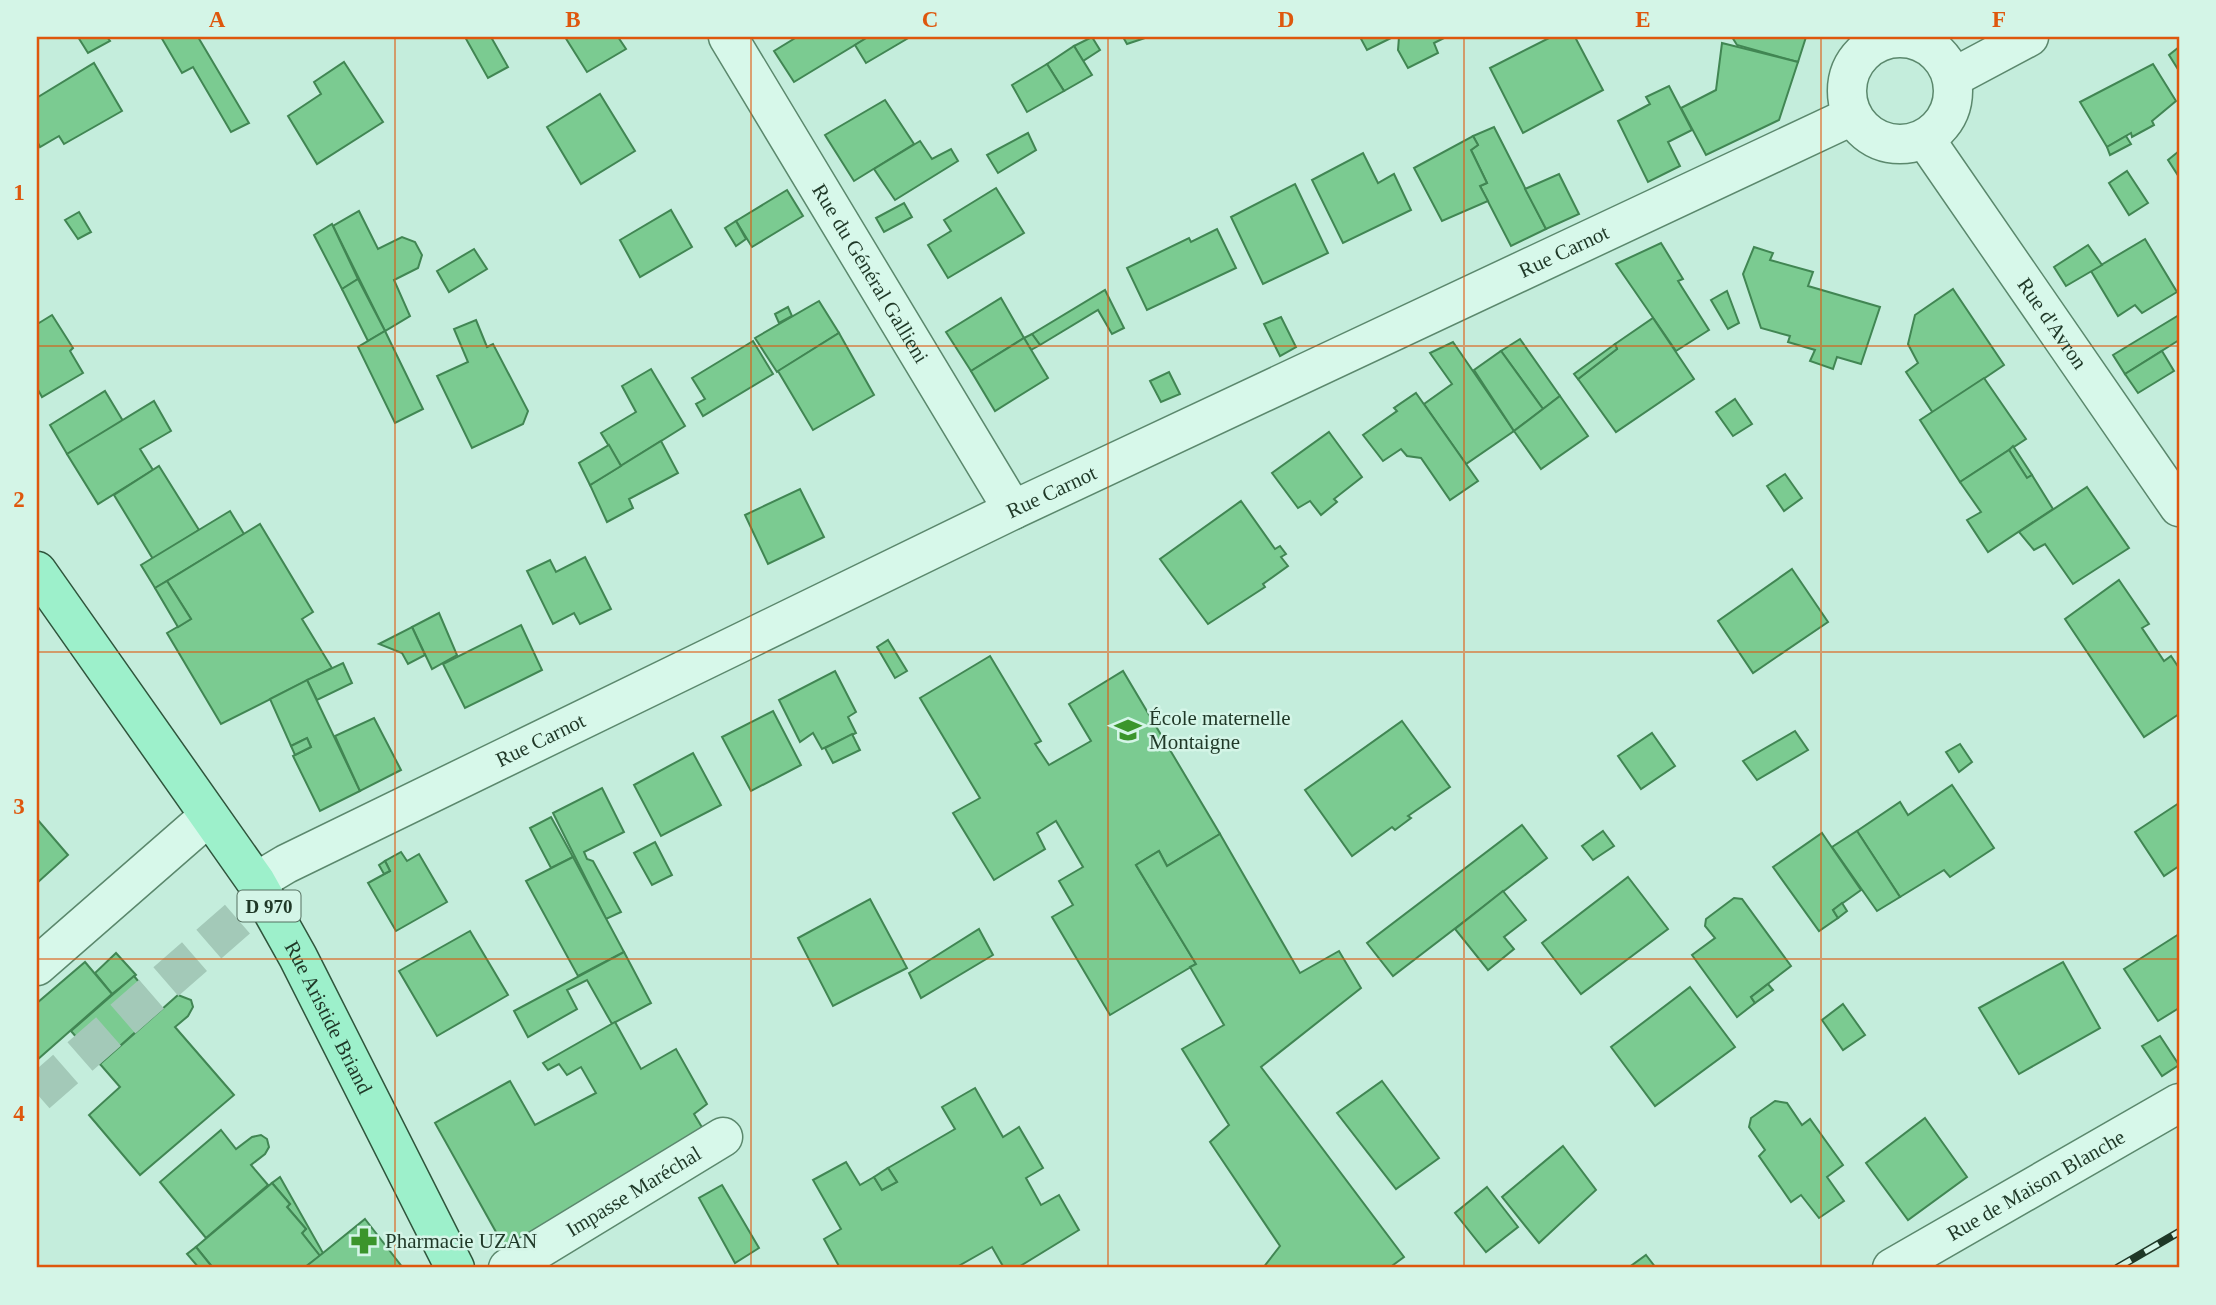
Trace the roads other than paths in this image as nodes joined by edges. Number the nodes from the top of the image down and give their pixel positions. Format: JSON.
{"nodes":[{"id":1,"x":728,"y":37,"type":"edge"},
{"id":2,"x":2029,"y":37,"type":"edge"},
{"id":3,"x":1866,"y":42,"type":"edge"},
{"id":4,"x":1952,"y":78,"type":"junction"},
{"id":5,"x":1852,"y":116,"type":"junction"},
{"id":6,"x":1925,"y":139,"type":"junction"},
{"id":7,"x":2179,"y":507,"type":"edge"},
{"id":8,"x":1013,"y":510,"type":"junction"},
{"id":9,"x":37,"y":572,"type":"edge"},
{"id":10,"x":209,"y":816,"type":"junction"},
{"id":11,"x":256,"y":882,"type":"junction"},
{"id":12,"x":37,"y":966,"type":"edge"},
{"id":13,"x":2179,"y":1102,"type":"edge"},
{"id":14,"x":723,"y":1137,"type":"dead end"},
{"id":15,"x":455,"y":1268,"type":"edge"},
{"id":16,"x":508,"y":1268,"type":"edge"},
{"id":17,"x":1892,"y":1268,"type":"edge"}],
"edges":[{"from":1,"to":8,"type":"street","name":"Rue du Général Gallieni"},
{"from":2,"to":4,"type":"street"},
{"from":3,"to":4,"type":"street"},
{"from":3,"to":5,"type":"street"},
{"from":4,"to":6,"type":"street"},
{"from":5,"to":6,"type":"street"},
{"from":5,"to":8,"type":"street","name":"Rue Carnot"},
{"from":6,"to":7,"type":"street","name":"Rue d'Avron"},
{"from":8,"to":11,"type":"street","name":"Rue Carnot"},
{"from":9,"to":10,"type":"main road","name":"Rue Aristide Briand","number":"D 970"},
{"from":10,"to":11,"type":"main road","name":"Rue Aristide Briand","number":"D 970"},
{"from":10,"to":12,"type":"street"},
{"from":11,"to":15,"type":"main road","name":"Rue Aristide Briand","number":"D 970"},
{"from":13,"to":17,"type":"street","name":"Rue de Maison Blanche"},
{"from":14,"to":16,"type":"street","name":"Impasse Maréchal"}]}
